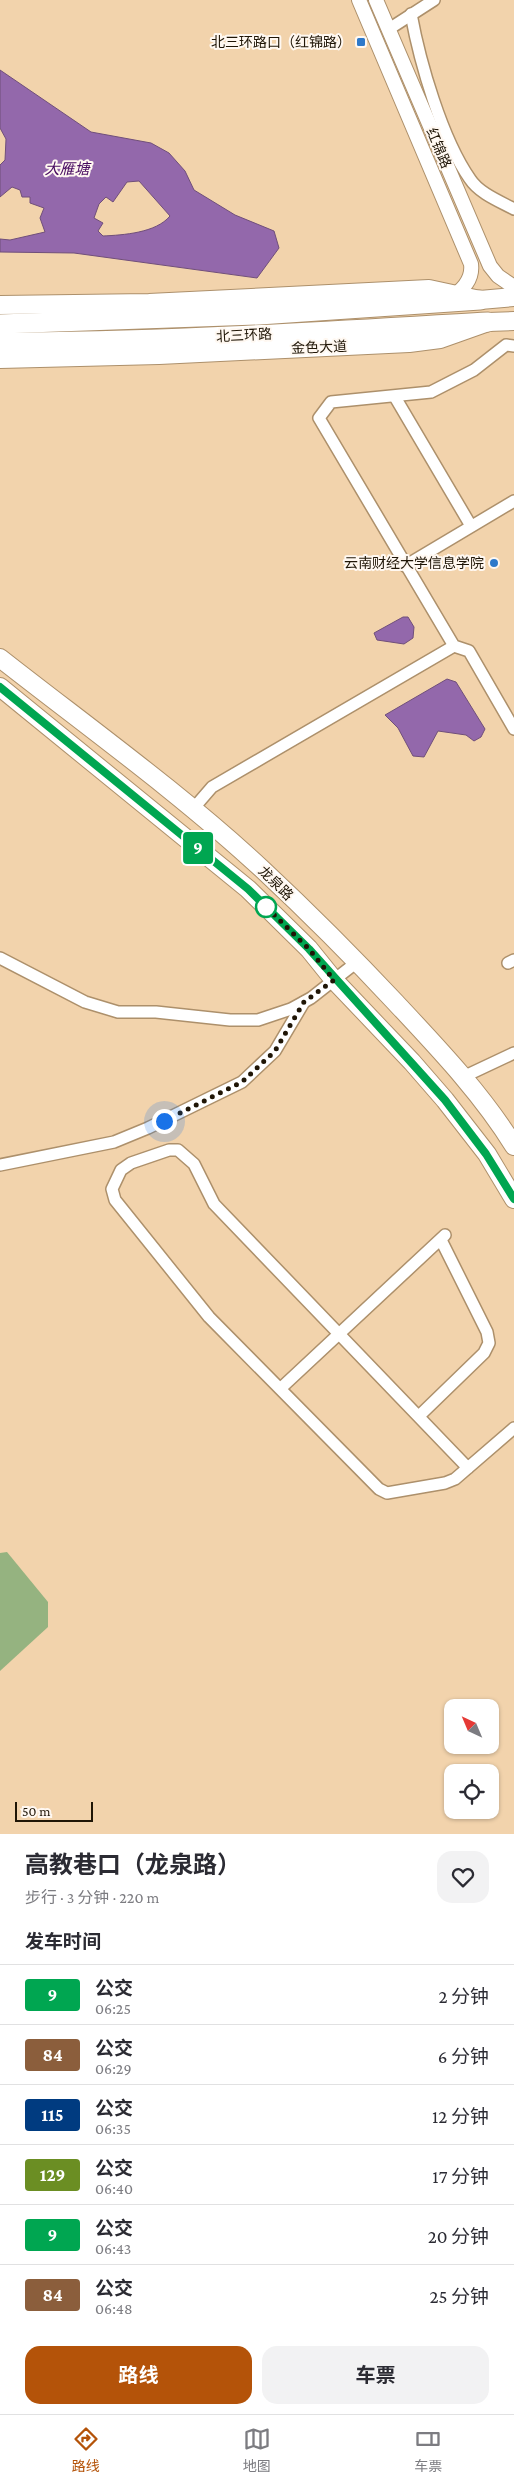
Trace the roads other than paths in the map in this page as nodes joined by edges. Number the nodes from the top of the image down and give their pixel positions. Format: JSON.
{"nodes":[{"id":1,"x":359,"y":0,"type":"edge"},
{"id":2,"x":376,"y":0,"type":"edge"},
{"id":3,"x":434,"y":0,"type":"edge"},
{"id":4,"x":411,"y":14,"type":"junction"},
{"id":5,"x":389,"y":29,"type":"junction"},
{"id":6,"x":514,"y":209,"type":"edge"},
{"id":7,"x":514,"y":287,"type":"edge"},
{"id":8,"x":458,"y":294,"type":"junction"},
{"id":9,"x":514,"y":297,"type":"edge"},
{"id":10,"x":480,"y":300,"type":"junction"},
{"id":11,"x":438,"y":303,"type":"junction"},
{"id":12,"x":0,"y":305,"type":"edge"},
{"id":13,"x":514,"y":321,"type":"edge"},
{"id":14,"x":488,"y":322,"type":"junction"},
{"id":15,"x":0,"y":324,"type":"edge"},
{"id":16,"x":0,"y":342,"type":"edge"},
{"id":17,"x":514,"y":346,"type":"edge"},
{"id":18,"x":0,"y":359,"type":"edge"},
{"id":19,"x":395,"y":397,"type":"junction"},
{"id":20,"x":514,"y":501,"type":"edge"},
{"id":21,"x":471,"y":526,"type":"junction"},
{"id":22,"x":406,"y":566,"type":"junction"},
{"id":23,"x":454,"y":646,"type":"junction"},
{"id":24,"x":0,"y":658,"type":"edge"},
{"id":25,"x":0,"y":687,"type":"edge"},
{"id":26,"x":514,"y":729,"type":"edge"},
{"id":27,"x":193,"y":809,"type":"junction"},
{"id":28,"x":0,"y":958,"type":"edge"},
{"id":29,"x":357,"y":962,"type":"junction"},
{"id":30,"x":334,"y":980,"type":"junction"},
{"id":31,"x":304,"y":1002,"type":"junction"},
{"id":32,"x":514,"y":1052,"type":"edge"},
{"id":33,"x":463,"y":1077,"type":"junction"},
{"id":34,"x":514,"y":1146,"type":"edge"},
{"id":35,"x":0,"y":1165,"type":"edge"},
{"id":36,"x":514,"y":1199,"type":"edge"},
{"id":37,"x":340,"y":1334,"type":"junction"},
{"id":38,"x":281,"y":1388,"type":"junction"},
{"id":39,"x":419,"y":1416,"type":"junction"},
{"id":40,"x":514,"y":1428,"type":"edge"},
{"id":41,"x":468,"y":1468,"type":"junction"}],
"edges":[{"from":1,"to":8,"type":"street","name":"红锦路"},
{"from":2,"to":5,"type":"street","name":"红锦路"},
{"from":3,"to":4,"type":"street"},
{"from":4,"to":5,"type":"street"},
{"from":4,"to":6,"type":"street"},
{"from":5,"to":7,"type":"street","name":"红锦路"},
{"from":8,"to":10,"type":"main road"},
{"from":8,"to":11,"type":"street"},
{"from":8,"to":12,"type":"main road"},
{"from":9,"to":10,"type":"main road"},
{"from":10,"to":11,"type":"highway","name":"北三环路"},
{"from":11,"to":15,"type":"highway","name":"北三环路"},
{"from":13,"to":14,"type":"main road","name":"金色大道"},
{"from":14,"to":16,"type":"highway","name":"北三环路"},
{"from":14,"to":18,"type":"main road","name":"金色大道"},
{"from":17,"to":19,"type":"street"},
{"from":19,"to":21,"type":"street"},
{"from":19,"to":22,"type":"street"},
{"from":20,"to":21,"type":"street"},
{"from":21,"to":22,"type":"street"},
{"from":22,"to":23,"type":"street"},
{"from":23,"to":26,"type":"street"},
{"from":23,"to":27,"type":"street"},
{"from":24,"to":27,"type":"main road","name":"龙泉路"},
{"from":25,"to":30,"type":"main road","name":"龙泉路"},
{"from":27,"to":29,"type":"main road","name":"龙泉路"},
{"from":28,"to":31,"type":"street"},
{"from":29,"to":30,"type":"street"},
{"from":29,"to":33,"type":"main road","name":"龙泉路"},
{"from":30,"to":31,"type":"street"},
{"from":30,"to":36,"type":"main road","name":"龙泉路"},
{"from":31,"to":35,"type":"street"},
{"from":32,"to":33,"type":"street"},
{"from":33,"to":34,"type":"main road","name":"龙泉路"},
{"from":37,"to":38,"type":"street"},
{"from":37,"to":38,"type":"street"},
{"from":37,"to":39,"type":"street"},
{"from":37,"to":39,"type":"street"},
{"from":38,"to":41,"type":"street"},
{"from":39,"to":41,"type":"street"},
{"from":40,"to":41,"type":"street"}]}
